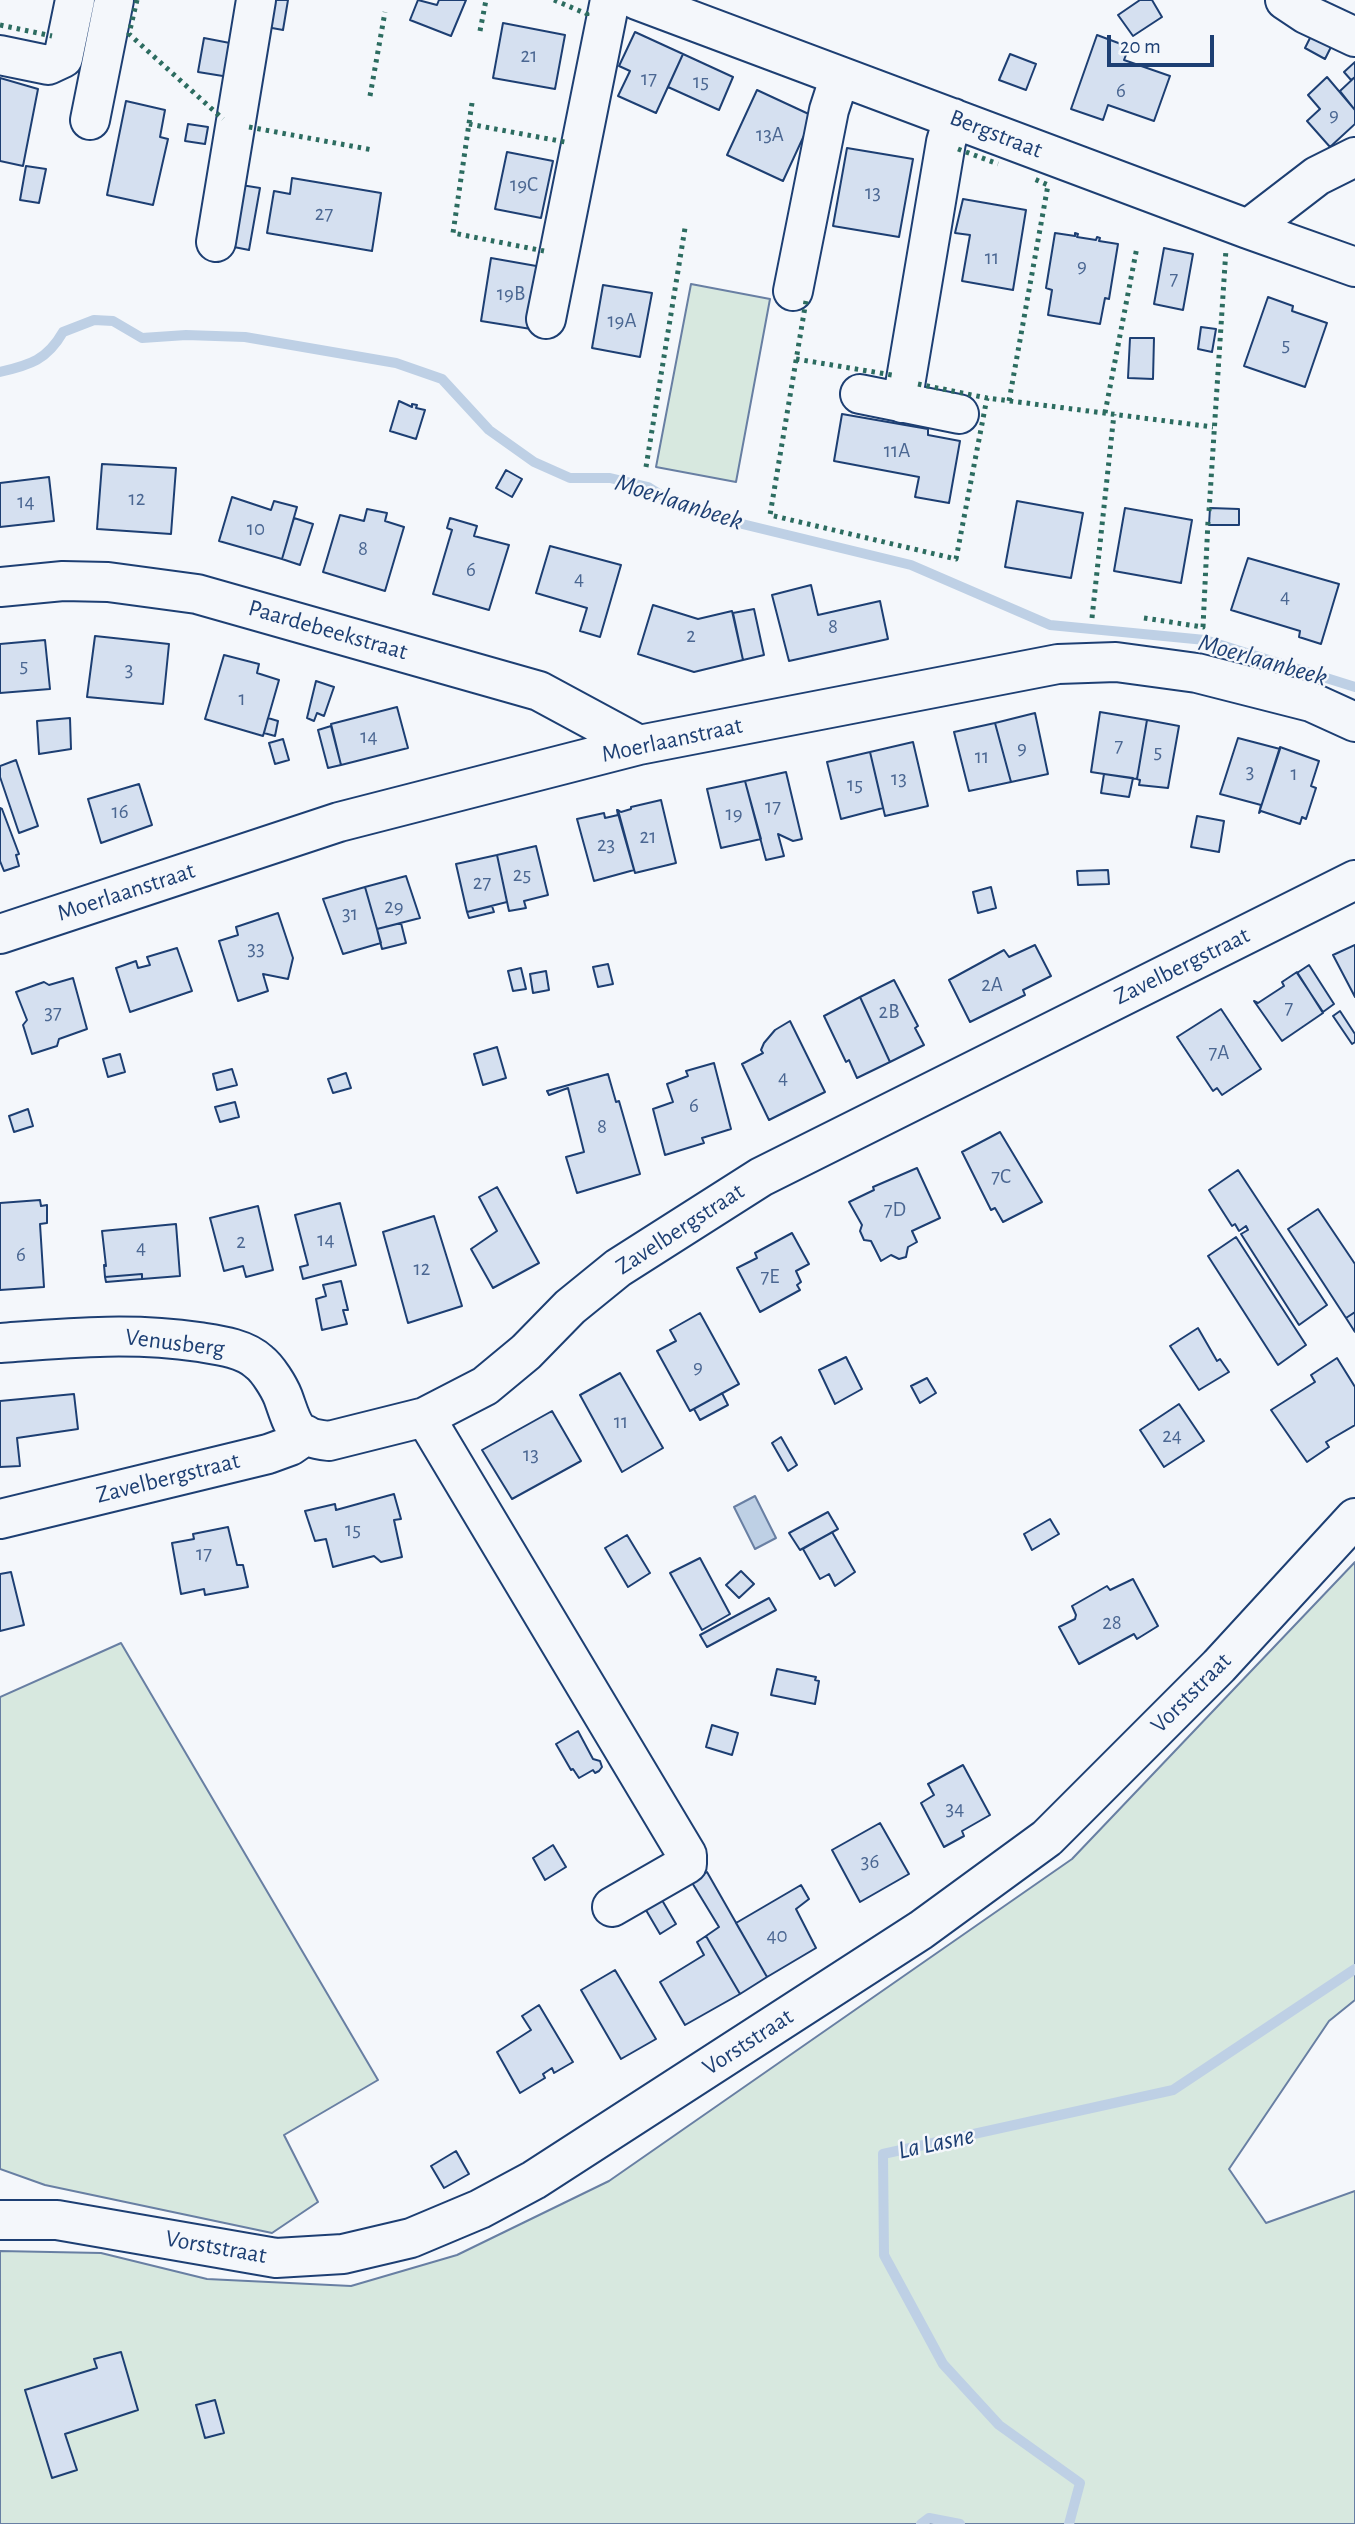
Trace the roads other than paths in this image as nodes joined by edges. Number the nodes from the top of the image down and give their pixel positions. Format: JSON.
{"nodes":[{"id":1,"x":75,"y":0,"type":"edge"},
{"id":2,"x":114,"y":0,"type":"edge"},
{"id":3,"x":256,"y":0,"type":"edge"},
{"id":4,"x":610,"y":0,"type":"edge"},
{"id":5,"x":637,"y":0,"type":"edge"},
{"id":6,"x":1285,"y":0,"type":"edge"},
{"id":7,"x":1355,"y":37,"type":"edge"},
{"id":8,"x":0,"y":55,"type":"edge"},
{"id":9,"x":841,"y":76,"type":"junction"},
{"id":10,"x":953,"y":118,"type":"junction"},
{"id":11,"x":90,"y":120,"type":"dead end"},
{"id":12,"x":1355,"y":157,"type":"edge"},
{"id":13,"x":1248,"y":229,"type":"junction"},
{"id":14,"x":216,"y":243,"type":"dead end"},
{"id":15,"x":1355,"y":267,"type":"edge"},
{"id":16,"x":793,"y":291,"type":"dead end"},
{"id":17,"x":546,"y":319,"type":"dead end"},
{"id":18,"x":860,"y":394,"type":"dead end"},
{"id":19,"x":902,"y":403,"type":"junction"},
{"id":20,"x":959,"y":414,"type":"dead end"},
{"id":21,"x":0,"y":587,"type":"edge"},
{"id":22,"x":1355,"y":722,"type":"edge"},
{"id":23,"x":639,"y":745,"type":"junction"},
{"id":24,"x":1355,"y":880,"type":"edge"},
{"id":25,"x":0,"y":934,"type":"edge"},
{"id":26,"x":0,"y":1343,"type":"edge"},
{"id":27,"x":425,"y":1417,"type":"junction"},
{"id":28,"x":306,"y":1435,"type":"junction"},
{"id":29,"x":1355,"y":1518,"type":"edge"},
{"id":30,"x":0,"y":1519,"type":"edge"},
{"id":31,"x":612,"y":1907,"type":"dead end"},
{"id":32,"x":0,"y":2220,"type":"edge"}],
"edges":[{"from":1,"to":8,"type":"street"},
{"from":2,"to":11,"type":"street"},
{"from":3,"to":14,"type":"street"},
{"from":4,"to":17,"type":"street"},
{"from":5,"to":9,"type":"street","name":"Bergstraat"},
{"from":6,"to":7,"type":"street"},
{"from":9,"to":10,"type":"street","name":"Bergstraat"},
{"from":9,"to":16,"type":"street"},
{"from":10,"to":13,"type":"street","name":"Bergstraat"},
{"from":10,"to":19,"type":"street"},
{"from":12,"to":13,"type":"street"},
{"from":13,"to":15,"type":"street","name":"Bergstraat"},
{"from":18,"to":19,"type":"street"},
{"from":19,"to":20,"type":"street"},
{"from":21,"to":23,"type":"street","name":"Paardebeekstraat"},
{"from":22,"to":23,"type":"street","name":"Moerlaanstraat"},
{"from":23,"to":25,"type":"street","name":"Moerlaanstraat"},
{"from":24,"to":27,"type":"street","name":"Zavelbergstraat"},
{"from":26,"to":28,"type":"street","name":"Venusberg"},
{"from":27,"to":28,"type":"street","name":"Zavelbergstraat"},
{"from":27,"to":31,"type":"street"},
{"from":28,"to":30,"type":"street","name":"Zavelbergstraat"},
{"from":29,"to":32,"type":"street","name":"Vorststraat"}]}
